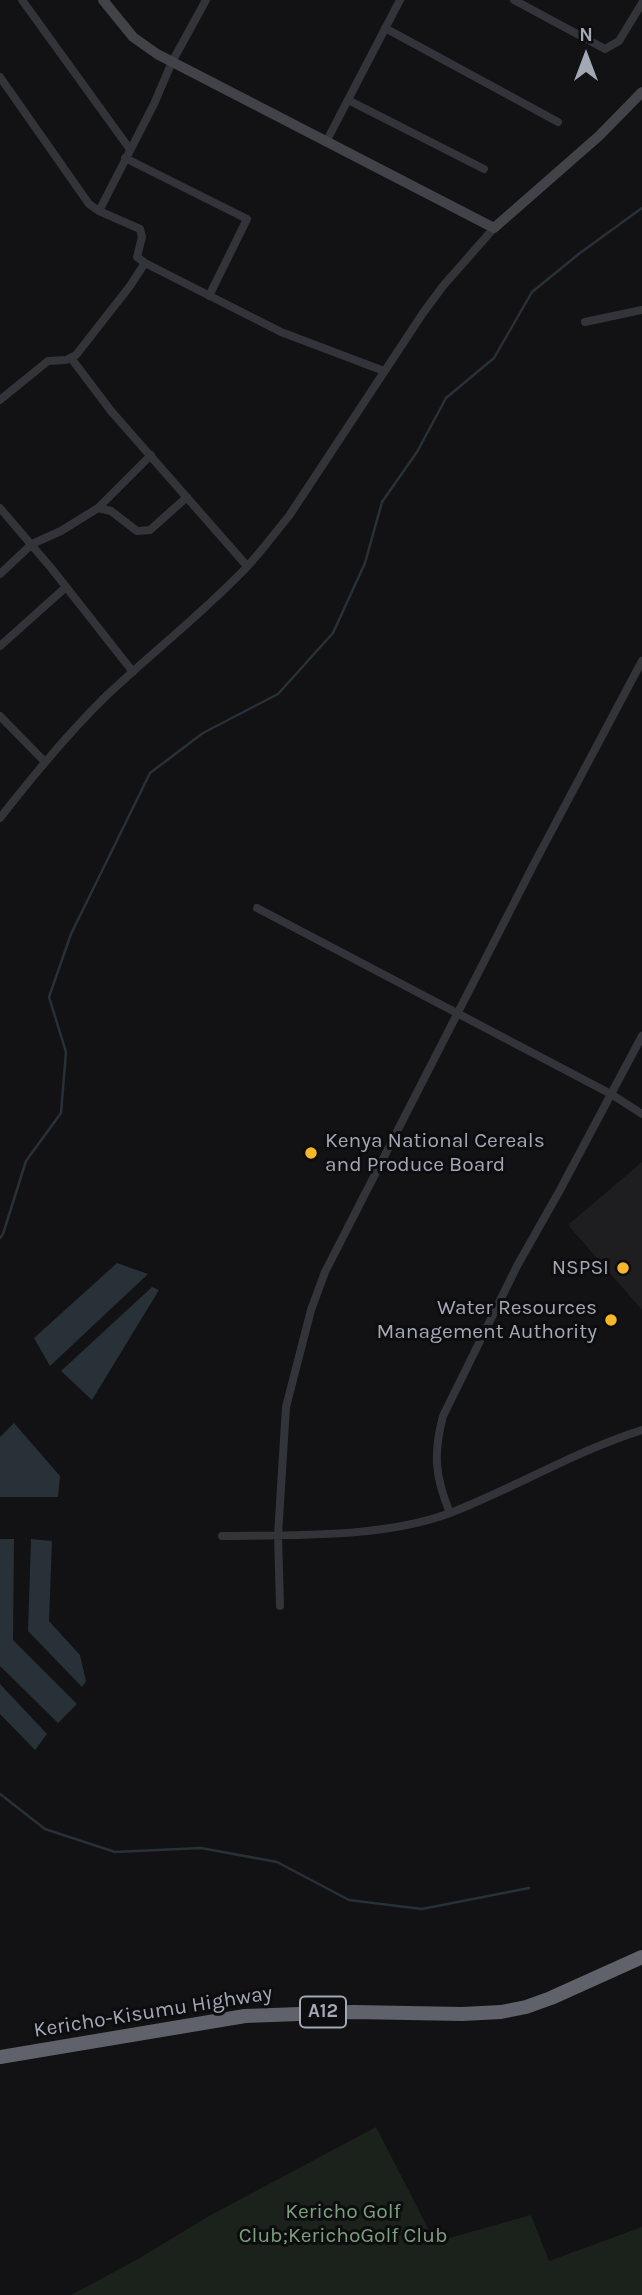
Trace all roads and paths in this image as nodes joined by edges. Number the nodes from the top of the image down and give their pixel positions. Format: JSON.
{"nodes":[{"id":1,"x":22,"y":0,"type":"edge"},
{"id":2,"x":103,"y":0,"type":"edge"},
{"id":3,"x":206,"y":0,"type":"edge"},
{"id":4,"x":400,"y":0,"type":"edge"},
{"id":5,"x":514,"y":0,"type":"edge"},
{"id":6,"x":642,"y":3,"type":"edge"},
{"id":7,"x":385,"y":29,"type":"junction"},
{"id":8,"x":172,"y":62,"type":"junction"},
{"id":9,"x":0,"y":77,"type":"edge"},
{"id":10,"x":642,"y":92,"type":"edge"},
{"id":11,"x":348,"y":100,"type":"junction"},
{"id":12,"x":558,"y":122,"type":"dead end"},
{"id":13,"x":326,"y":142,"type":"junction"},
{"id":14,"x":130,"y":148,"type":"junction"},
{"id":15,"x":125,"y":158,"type":"junction"},
{"id":16,"x":484,"y":169,"type":"dead end"},
{"id":17,"x":99,"y":211,"type":"junction"},
{"id":18,"x":494,"y":228,"type":"junction"},
{"id":19,"x":145,"y":263,"type":"junction"},
{"id":20,"x":209,"y":296,"type":"junction"},
{"id":21,"x":642,"y":310,"type":"edge"},
{"id":22,"x":585,"y":323,"type":"dead end"},
{"id":23,"x":71,"y":358,"type":"junction"},
{"id":24,"x":384,"y":371,"type":"junction"},
{"id":25,"x":0,"y":400,"type":"edge"},
{"id":26,"x":151,"y":455,"type":"junction"},
{"id":27,"x":187,"y":496,"type":"junction"},
{"id":28,"x":0,"y":508,"type":"edge"},
{"id":29,"x":98,"y":508,"type":"junction"},
{"id":30,"x":32,"y":544,"type":"junction"},
{"id":31,"x":247,"y":566,"type":"junction"},
{"id":32,"x":0,"y":574,"type":"edge"},
{"id":33,"x":66,"y":587,"type":"junction"},
{"id":34,"x":0,"y":646,"type":"edge"},
{"id":35,"x":641,"y":665,"type":"edge"},
{"id":36,"x":133,"y":672,"type":"junction"},
{"id":37,"x":0,"y":716,"type":"edge"},
{"id":38,"x":44,"y":761,"type":"junction"},
{"id":39,"x":0,"y":802,"type":"edge"},
{"id":40,"x":9,"y":806,"type":"junction"},
{"id":41,"x":0,"y":818,"type":"edge"},
{"id":42,"x":257,"y":908,"type":"dead end"},
{"id":43,"x":459,"y":1014,"type":"junction"},
{"id":44,"x":642,"y":1036,"type":"edge"},
{"id":45,"x":611,"y":1094,"type":"junction"},
{"id":46,"x":642,"y":1114,"type":"edge"},
{"id":47,"x":642,"y":1430,"type":"edge"},
{"id":48,"x":450,"y":1513,"type":"junction"},
{"id":49,"x":278,"y":1535,"type":"junction"},
{"id":50,"x":222,"y":1536,"type":"dead end"},
{"id":51,"x":279,"y":1606,"type":"dead end"},
{"id":52,"x":641,"y":1958,"type":"edge"},
{"id":53,"x":0,"y":2057,"type":"edge"}],
"edges":[{"from":1,"to":14,"type":"street"},
{"from":2,"to":8,"type":"street"},
{"from":3,"to":8,"type":"street"},
{"from":4,"to":7,"type":"street"},
{"from":5,"to":6,"type":"street"},
{"from":7,"to":11,"type":"street"},
{"from":7,"to":12,"type":"street"},
{"from":8,"to":13,"type":"street"},
{"from":8,"to":14,"type":"street"},
{"from":9,"to":17,"type":"street"},
{"from":10,"to":18,"type":"street"},
{"from":11,"to":13,"type":"street"},
{"from":11,"to":16,"type":"street"},
{"from":13,"to":18,"type":"street"},
{"from":14,"to":15,"type":"street"},
{"from":15,"to":17,"type":"street"},
{"from":15,"to":20,"type":"street"},
{"from":17,"to":19,"type":"street"},
{"from":18,"to":24,"type":"street"},
{"from":19,"to":20,"type":"street"},
{"from":19,"to":23,"type":"street"},
{"from":20,"to":24,"type":"street"},
{"from":21,"to":22,"type":"street"},
{"from":23,"to":25,"type":"street"},
{"from":23,"to":26,"type":"street"},
{"from":24,"to":31,"type":"street"},
{"from":26,"to":27,"type":"street"},
{"from":26,"to":29,"type":"street"},
{"from":27,"to":29,"type":"street"},
{"from":27,"to":31,"type":"street"},
{"from":28,"to":30,"type":"street"},
{"from":29,"to":30,"type":"street"},
{"from":30,"to":32,"type":"street"},
{"from":30,"to":33,"type":"street"},
{"from":31,"to":36,"type":"street"},
{"from":33,"to":34,"type":"street"},
{"from":33,"to":36,"type":"street"},
{"from":35,"to":43,"type":"street"},
{"from":36,"to":38,"type":"street"},
{"from":37,"to":38,"type":"street"},
{"from":38,"to":40,"type":"street"},
{"from":39,"to":40,"type":"street"},
{"from":40,"to":41,"type":"street"},
{"from":42,"to":43,"type":"street"},
{"from":43,"to":45,"type":"street"},
{"from":43,"to":49,"type":"street"},
{"from":44,"to":45,"type":"street"},
{"from":45,"to":46,"type":"street"},
{"from":45,"to":48,"type":"street"},
{"from":47,"to":48,"type":"street"},
{"from":48,"to":49,"type":"street"},
{"from":49,"to":50,"type":"street"},
{"from":49,"to":51,"type":"street"},
{"from":52,"to":53,"type":"highway","name":"Kericho-Kisumu Highway","number":"A12"}]}
